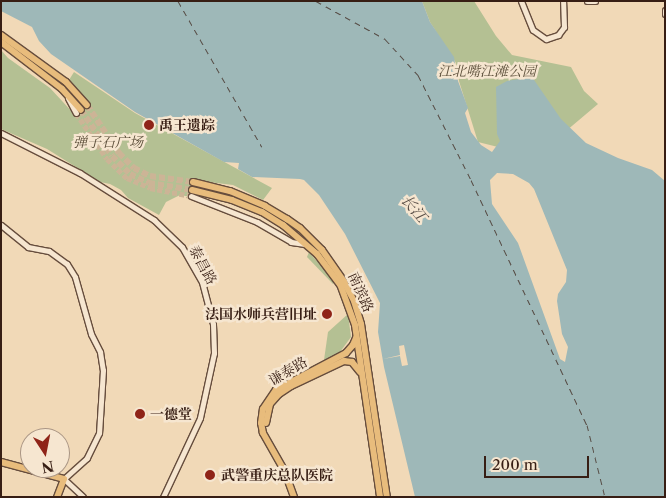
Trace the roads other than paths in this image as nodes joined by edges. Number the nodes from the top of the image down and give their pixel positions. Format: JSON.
{"nodes":[{"id":1,"x":521,"y":1,"type":"edge"},
{"id":2,"x":562,"y":1,"type":"edge"},
{"id":3,"x":587,"y":1,"type":"edge"},
{"id":4,"x":595,"y":1,"type":"edge"},
{"id":5,"x":665,"y":10,"type":"edge"},
{"id":6,"x":665,"y":14,"type":"edge"},
{"id":7,"x":1,"y":35,"type":"edge"},
{"id":8,"x":1,"y":42,"type":"edge"},
{"id":9,"x":68,"y":84,"type":"junction"},
{"id":10,"x":64,"y":91,"type":"junction"},
{"id":11,"x":87,"y":105,"type":"tunnel mouth"},
{"id":12,"x":79,"y":111,"type":"tunnel mouth"},
{"id":13,"x":1,"y":133,"type":"edge"},
{"id":14,"x":192,"y":190,"type":"junction"},
{"id":15,"x":1,"y":225,"type":"edge"},
{"id":16,"x":308,"y":244,"type":"junction"},
{"id":17,"x":356,"y":337,"type":"junction"},
{"id":18,"x":362,"y":373,"type":"junction"},
{"id":19,"x":378,"y":442,"type":"junction"},
{"id":20,"x":372,"y":447,"type":"junction"},
{"id":21,"x":1,"y":462,"type":"edge"},
{"id":22,"x":20,"y":467,"type":"edge"},
{"id":23,"x":50,"y":478,"type":"edge"},
{"id":24,"x":60,"y":478,"type":"edge"},
{"id":25,"x":64,"y":479,"type":"junction"},
{"id":26,"x":58,"y":495,"type":"edge"},
{"id":27,"x":385,"y":496,"type":"edge"},
{"id":28,"x":82,"y":497,"type":"edge"},
{"id":29,"x":163,"y":497,"type":"edge"},
{"id":30,"x":294,"y":497,"type":"edge"},
{"id":31,"x":299,"y":497,"type":"edge"}],
"edges":[{"from":1,"to":2,"type":"street"},
{"from":3,"to":4,"type":"street"},
{"from":5,"to":6,"type":"street"},
{"from":7,"to":9,"type":"main road"},
{"from":8,"to":10,"type":"main road"},
{"from":9,"to":10,"type":"main road"},
{"from":9,"to":11,"type":"main road"},
{"from":10,"to":12,"type":"main road"},
{"from":13,"to":29,"type":"street","name":"泰昌路"},
{"from":14,"to":16,"type":"street"},
{"from":14,"to":16,"type":"main road","name":"南滨路"},
{"from":14,"to":19,"type":"main road","name":"南滨路"},
{"from":15,"to":25,"type":"street"},
{"from":16,"to":17,"type":"main road","name":"南滨路"},
{"from":17,"to":18,"type":"main road","name":"南滨路"},
{"from":17,"to":30,"type":"main road","name":"谦泰路"},
{"from":18,"to":20,"type":"main road","name":"南滨路"},
{"from":18,"to":31,"type":"main road","name":"谦泰路"},
{"from":19,"to":20,"type":"main road"},
{"from":19,"to":27,"type":"main road","name":"南滨路"},
{"from":20,"to":27,"type":"main road","name":"南滨路"},
{"from":21,"to":22,"type":"main road"},
{"from":23,"to":26,"type":"main road"},
{"from":24,"to":25,"type":"main road"},
{"from":25,"to":26,"type":"main road"},
{"from":25,"to":28,"type":"street"}]}
